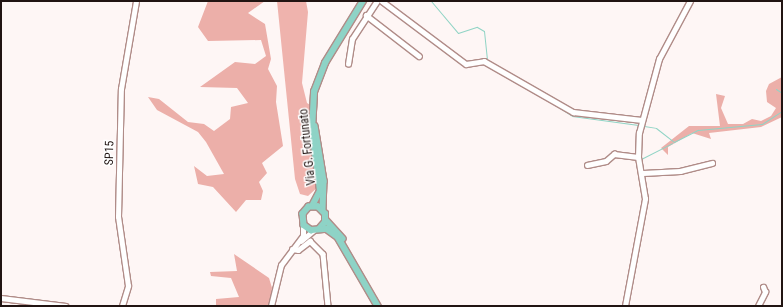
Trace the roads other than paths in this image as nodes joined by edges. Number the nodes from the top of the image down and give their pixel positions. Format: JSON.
{"nodes":[{"id":1,"x":136,"y":1,"type":"edge"},
{"id":2,"x":363,"y":1,"type":"edge"},
{"id":3,"x":377,"y":1,"type":"edge"},
{"id":4,"x":382,"y":1,"type":"edge"},
{"id":5,"x":690,"y":1,"type":"edge"},
{"id":6,"x":366,"y":15,"type":"junction"},
{"id":7,"x":420,"y":56,"type":"dead end"},
{"id":8,"x":348,"y":64,"type":"dead end"},
{"id":9,"x":317,"y":82,"type":"junction"},
{"id":10,"x":642,"y":120,"type":"junction"},
{"id":11,"x":638,"y":157,"type":"junction"},
{"id":12,"x":712,"y":163,"type":"dead end"},
{"id":13,"x":588,"y":164,"type":"dead end"},
{"id":14,"x":643,"y":172,"type":"junction"},
{"id":15,"x":312,"y":206,"type":"junction"},
{"id":16,"x":323,"y":210,"type":"junction"},
{"id":17,"x":326,"y":220,"type":"junction"},
{"id":18,"x":303,"y":222,"type":"junction"},
{"id":19,"x":316,"y":230,"type":"junction"},
{"id":20,"x":293,"y":247,"type":"junction"},
{"id":21,"x":349,"y":252,"type":"junction"},
{"id":22,"x":763,"y":286,"type":"dead end"},
{"id":23,"x":1,"y":298,"type":"edge"},
{"id":24,"x":66,"y":306,"type":"edge"},
{"id":25,"x":122,"y":306,"type":"edge"},
{"id":26,"x":271,"y":306,"type":"edge"},
{"id":27,"x":328,"y":306,"type":"edge"},
{"id":28,"x":378,"y":306,"type":"edge"},
{"id":29,"x":625,"y":306,"type":"edge"},
{"id":30,"x":758,"y":306,"type":"edge"}],
"edges":[{"from":1,"to":25,"type":"street","name":"SP15"},
{"from":2,"to":9,"type":"main road","name":"Via G. Fortunato"},
{"from":3,"to":6,"type":"street"},
{"from":4,"to":10,"type":"street"},
{"from":5,"to":10,"type":"street"},
{"from":6,"to":7,"type":"street"},
{"from":6,"to":8,"type":"street"},
{"from":9,"to":15,"type":"main road","name":"Via G. Fortunato"},
{"from":9,"to":16,"type":"main road","name":"Via G. Fortunato"},
{"from":10,"to":11,"type":"street"},
{"from":11,"to":13,"type":"street"},
{"from":11,"to":14,"type":"street"},
{"from":12,"to":14,"type":"street"},
{"from":14,"to":29,"type":"street"},
{"from":15,"to":16,"type":"main road"},
{"from":15,"to":18,"type":"main road"},
{"from":16,"to":17,"type":"main road"},
{"from":17,"to":19,"type":"main road"},
{"from":17,"to":21,"type":"main road"},
{"from":18,"to":19,"type":"main road"},
{"from":18,"to":20,"type":"street"},
{"from":19,"to":20,"type":"street"},
{"from":19,"to":21,"type":"main road"},
{"from":20,"to":26,"type":"street"},
{"from":20,"to":27,"type":"street"},
{"from":21,"to":28,"type":"main road"},
{"from":22,"to":30,"type":"street"},
{"from":23,"to":24,"type":"street"}]}
